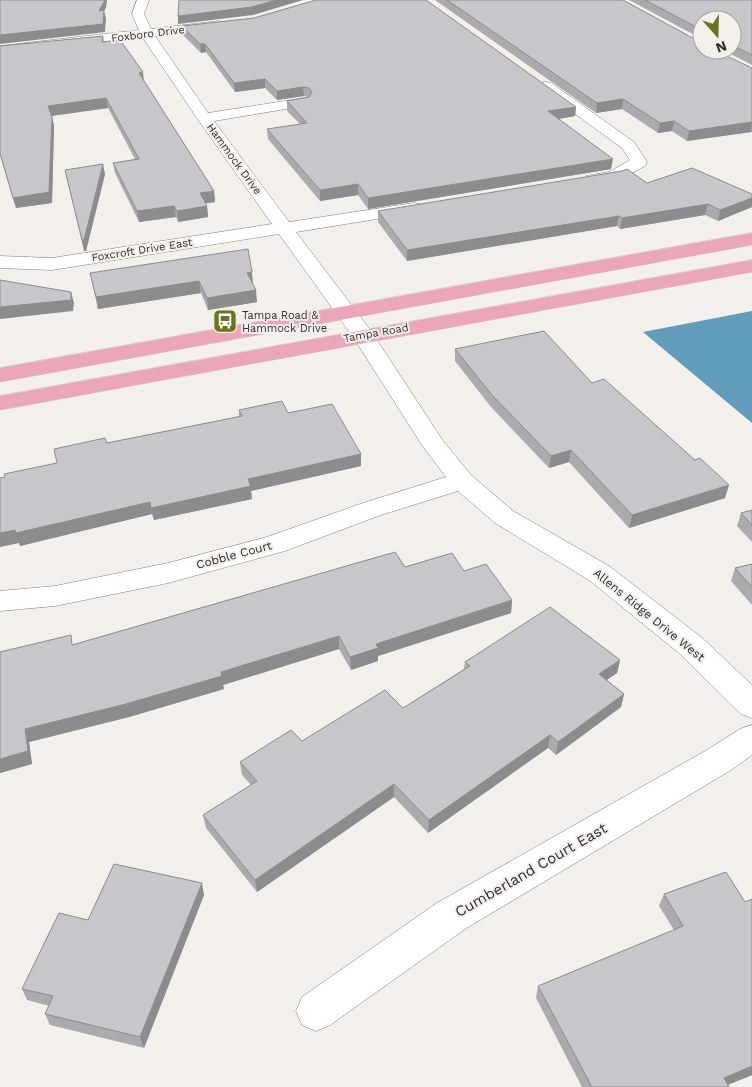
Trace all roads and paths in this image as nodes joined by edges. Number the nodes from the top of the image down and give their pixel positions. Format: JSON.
{"nodes":[{"id":1,"x":143,"y":0,"type":"edge"},
{"id":2,"x":234,"y":23,"type":"edge"},
{"id":3,"x":147,"y":34,"type":"junction"},
{"id":4,"x":0,"y":50,"type":"edge"},
{"id":5,"x":530,"y":75,"type":"edge"},
{"id":6,"x":304,"y":102,"type":"edge"},
{"id":7,"x":204,"y":118,"type":"junction"},
{"id":8,"x":575,"y":182,"type":"edge"},
{"id":9,"x":430,"y":206,"type":"edge"},
{"id":10,"x":284,"y":229,"type":"junction"},
{"id":11,"x":752,"y":239,"type":"edge"},
{"id":12,"x":0,"y":262,"type":"edge"},
{"id":13,"x":752,"y":266,"type":"edge"},
{"id":14,"x":344,"y":311,"type":"junction"},
{"id":15,"x":363,"y":336,"type":"junction"},
{"id":16,"x":0,"y":375,"type":"edge"},
{"id":17,"x":0,"y":403,"type":"edge"},
{"id":18,"x":462,"y":480,"type":"junction"},
{"id":19,"x":0,"y":601,"type":"edge"},
{"id":20,"x":752,"y":705,"type":"edge"},
{"id":21,"x":752,"y":738,"type":"edge"},
{"id":22,"x":316,"y":1011,"type":"dead end"}],
"edges":[{"from":1,"to":3,"type":"street","name":"Hammock Drive"},
{"from":2,"to":3,"type":"street","name":"Foxboro Drive"},
{"from":3,"to":4,"type":"street","name":"Foxboro Drive"},
{"from":3,"to":7,"type":"street","name":"Hammock Drive"},
{"from":5,"to":8,"type":"street"},
{"from":6,"to":7,"type":"street"},
{"from":7,"to":10,"type":"street","name":"Hammock Drive"},
{"from":9,"to":10,"type":"street","name":"Foxcroft Drive East"},
{"from":10,"to":12,"type":"street","name":"Foxcroft Drive East"},
{"from":10,"to":14,"type":"street","name":"Hammock Drive"},
{"from":11,"to":14,"type":"main road"},
{"from":13,"to":15,"type":"main road","name":"Tampa Road"},
{"from":14,"to":15,"type":"street","name":"Allens Ridge Drive West"},
{"from":14,"to":16,"type":"main road"},
{"from":15,"to":17,"type":"main road","name":"Tampa Road"},
{"from":15,"to":18,"type":"street","name":"Allens Ridge Drive West"},
{"from":18,"to":19,"type":"street","name":"Cobble Court"},
{"from":18,"to":20,"type":"street","name":"Allens Ridge Drive West"},
{"from":21,"to":22,"type":"street","name":"Cumberland Court East"}]}
